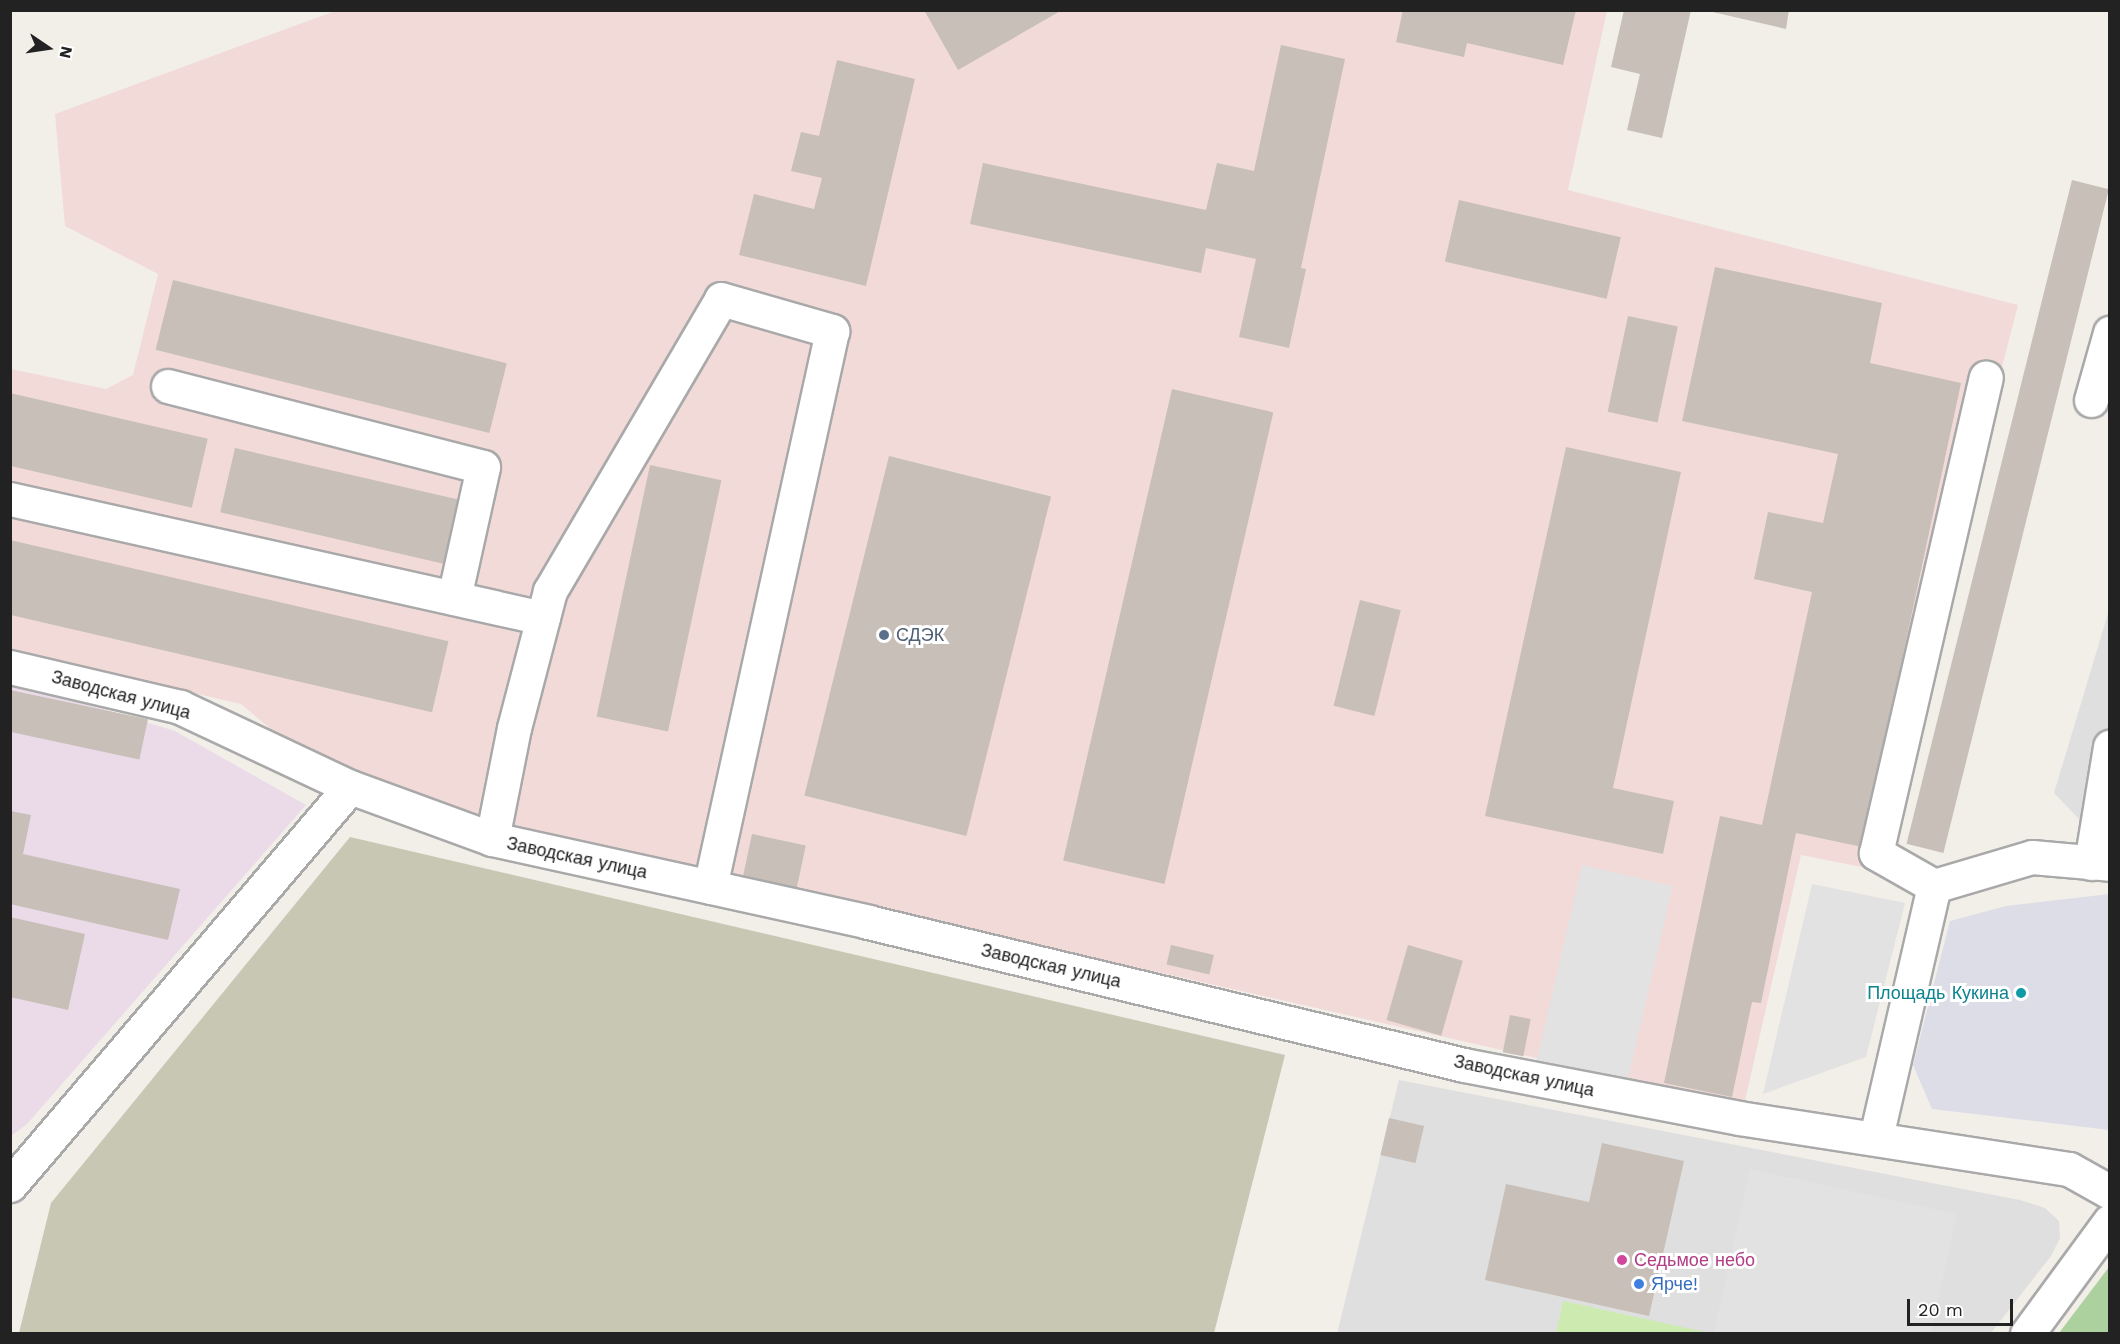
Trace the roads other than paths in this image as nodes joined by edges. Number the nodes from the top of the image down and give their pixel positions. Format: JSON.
{"nodes":[{"id":1,"x":2109,"y":333,"type":"edge"},
{"id":2,"x":1986,"y":378,"type":"dead end"},
{"id":3,"x":168,"y":386,"type":"dead end"},
{"id":4,"x":2091,"y":400,"type":"dead end"},
{"id":5,"x":10,"y":499,"type":"edge"},
{"id":6,"x":454,"y":598,"type":"junction"},
{"id":7,"x":543,"y":618,"type":"junction"},
{"id":8,"x":10,"y":668,"type":"edge"},
{"id":9,"x":2109,"y":747,"type":"edge"},
{"id":10,"x":350,"y":787,"type":"junction"},
{"id":11,"x":492,"y":839,"type":"junction"},
{"id":12,"x":2100,"y":864,"type":"edge"},
{"id":13,"x":1934,"y":886,"type":"junction"},
{"id":14,"x":710,"y":887,"type":"junction"},
{"id":15,"x":1876,"y":1137,"type":"junction"},
{"id":16,"x":10,"y":1185,"type":"edge"},
{"id":17,"x":2109,"y":1192,"type":"edge"},
{"id":18,"x":2109,"y":1221,"type":"edge"},
{"id":19,"x":2027,"y":1334,"type":"edge"}],
"edges":[{"from":1,"to":4,"type":"street"},
{"from":2,"to":13,"type":"street"},
{"from":3,"to":6,"type":"street"},
{"from":5,"to":6,"type":"street"},
{"from":6,"to":7,"type":"street"},
{"from":7,"to":11,"type":"street"},
{"from":7,"to":14,"type":"street"},
{"from":8,"to":10,"type":"street","name":"Заводская улица"},
{"from":9,"to":12,"type":"street"},
{"from":10,"to":11,"type":"street","name":"Заводская улица"},
{"from":10,"to":16,"type":"street"},
{"from":11,"to":14,"type":"street","name":"Заводская улица"},
{"from":12,"to":13,"type":"street"},
{"from":13,"to":15,"type":"street"},
{"from":14,"to":15,"type":"street","name":"Заводская улица"},
{"from":15,"to":17,"type":"street","name":"Заводская улица"},
{"from":18,"to":19,"type":"street"}]}
